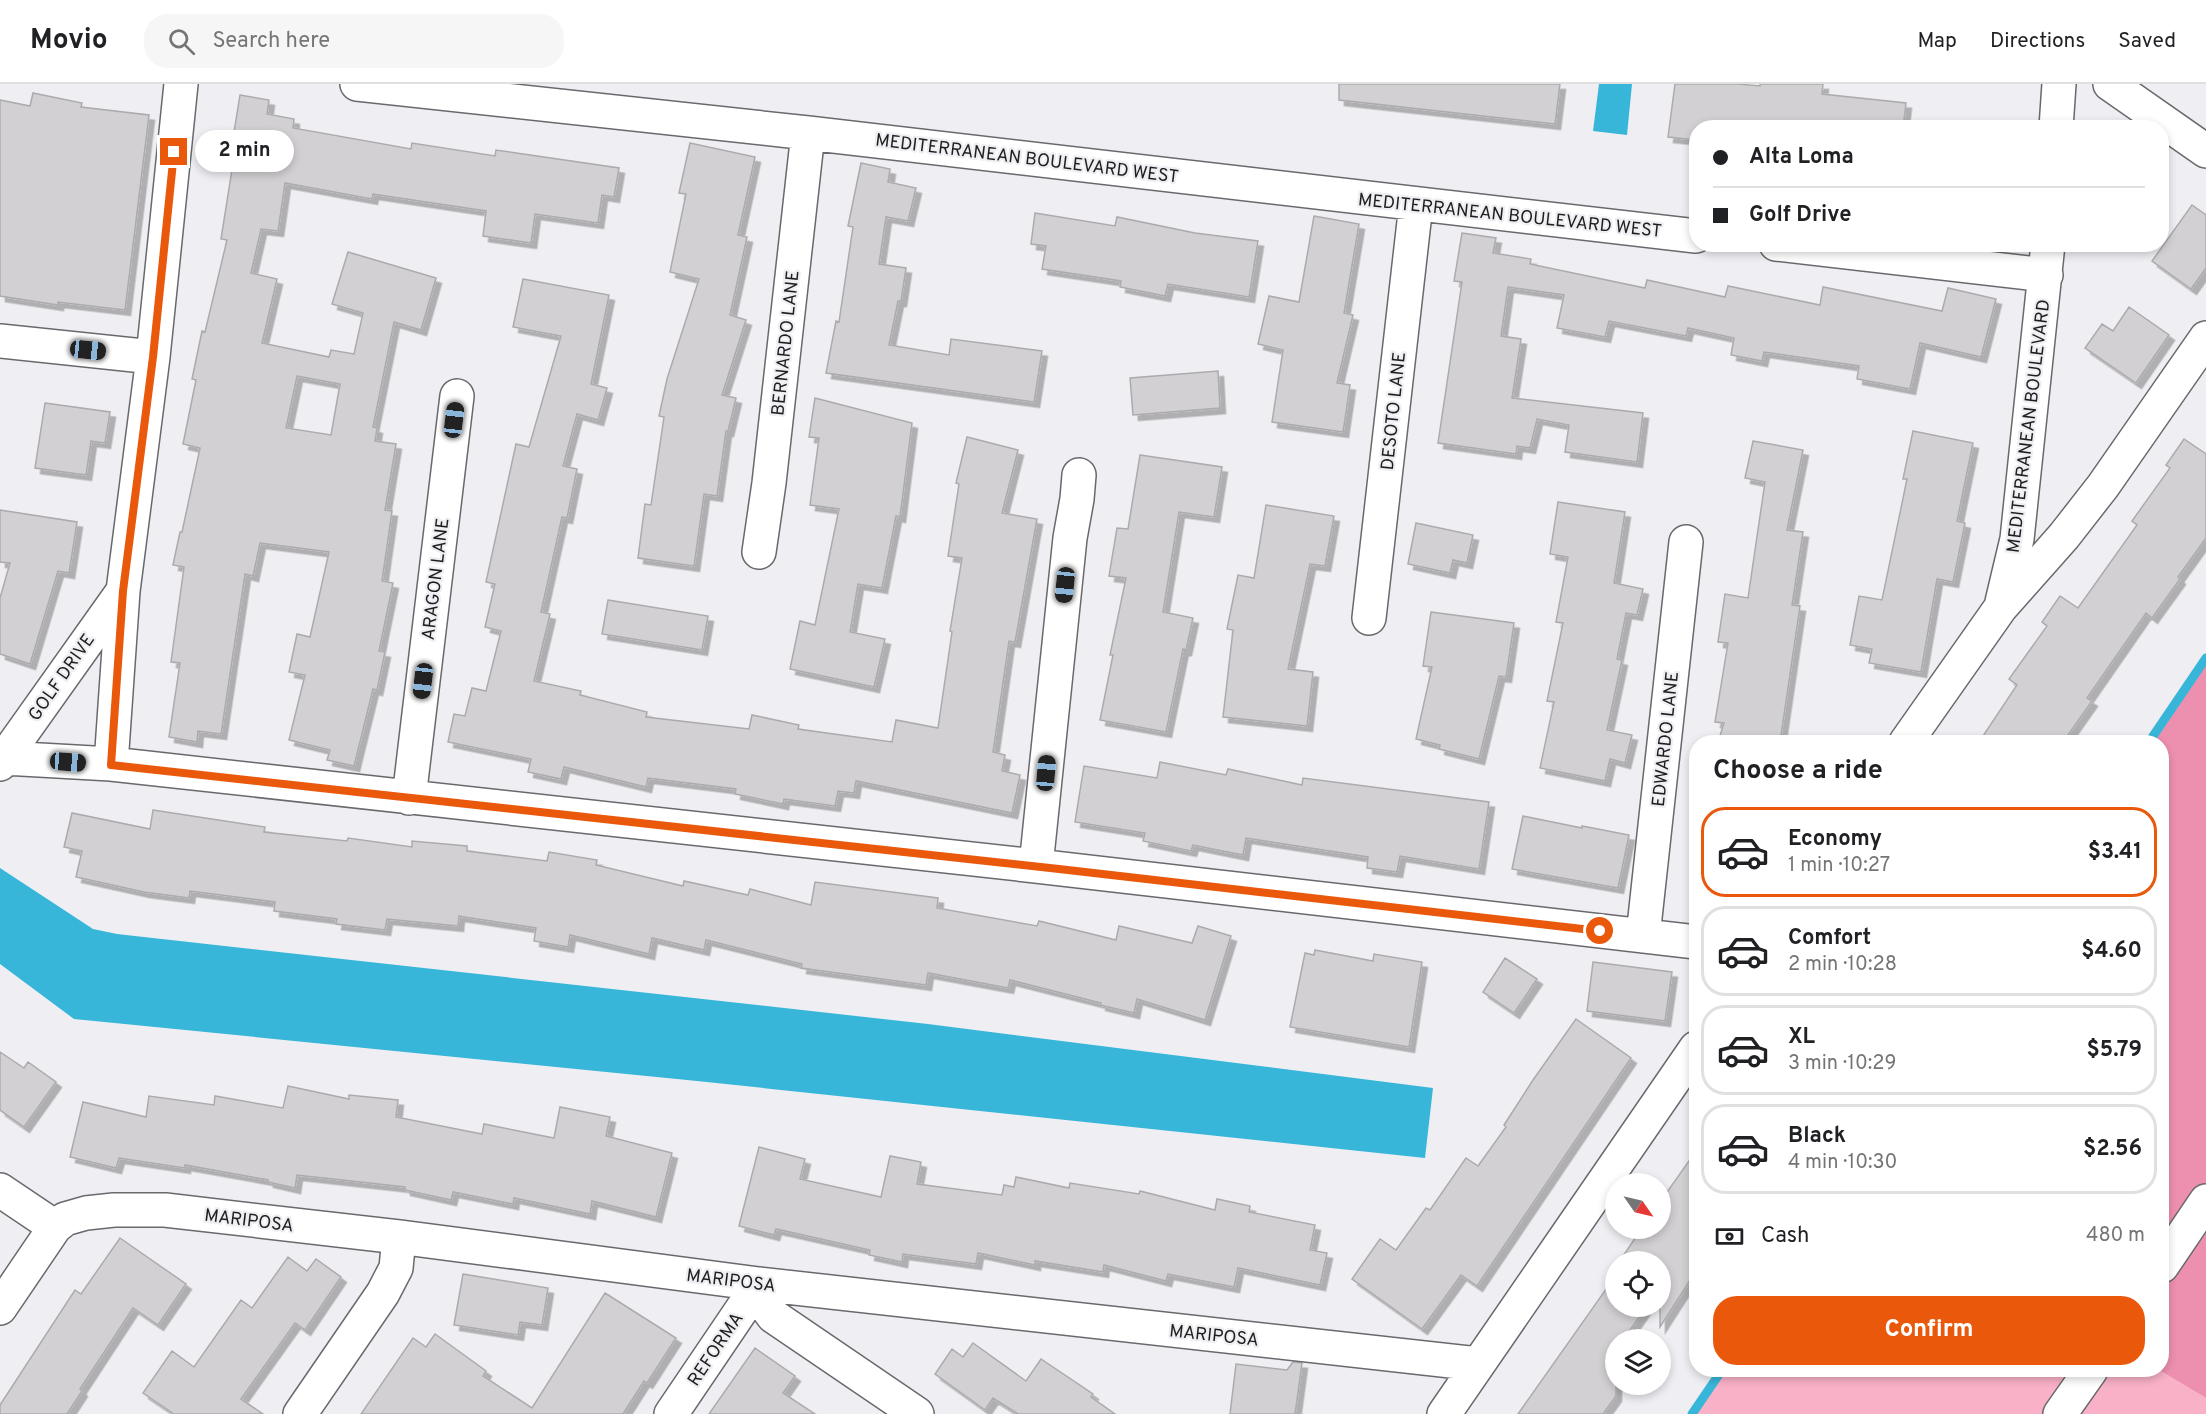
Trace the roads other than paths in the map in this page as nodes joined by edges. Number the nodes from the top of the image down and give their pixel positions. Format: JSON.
{"nodes":[{"id":1,"x":181,"y":84,"type":"edge"},
{"id":2,"x":357,"y":84,"type":"edge"},
{"id":3,"x":2059,"y":84,"type":"edge"},
{"id":4,"x":2110,"y":84,"type":"edge"},
{"id":5,"x":2057,"y":120,"type":"edge"},
{"id":6,"x":2162,"y":120,"type":"edge"},
{"id":7,"x":2169,"y":125,"type":"edge"},
{"id":8,"x":808,"y":133,"type":"junction"},
{"id":9,"x":2206,"y":151,"type":"edge"},
{"id":10,"x":1416,"y":204,"type":"junction"},
{"id":11,"x":1689,"y":235,"type":"edge"},
{"id":12,"x":1912,"y":252,"type":"edge"},
{"id":13,"x":2047,"y":260,"type":"edge"},
{"id":14,"x":2206,"y":338,"type":"edge"},
{"id":15,"x":0,"y":341,"type":"edge"},
{"id":16,"x":153,"y":357,"type":"junction"},
{"id":17,"x":457,"y":396,"type":"dead end"},
{"id":18,"x":1078,"y":475,"type":"dead end"},
{"id":19,"x":1686,"y":542,"type":"dead end"},
{"id":20,"x":759,"y":552,"type":"dead end"},
{"id":21,"x":123,"y":591,"type":"junction"},
{"id":22,"x":2001,"y":607,"type":"junction"},
{"id":23,"x":1369,"y":618,"type":"dead end"},
{"id":24,"x":1911,"y":735,"type":"edge"},
{"id":25,"x":2,"y":761,"type":"edge"},
{"id":26,"x":111,"y":765,"type":"junction"},
{"id":27,"x":409,"y":798,"type":"junction"},
{"id":28,"x":1036,"y":866,"type":"junction"},
{"id":29,"x":1643,"y":936,"type":"junction"},
{"id":30,"x":1689,"y":941,"type":"edge"},
{"id":31,"x":1689,"y":1058,"type":"edge"},
{"id":32,"x":0,"y":1190,"type":"edge"},
{"id":33,"x":2206,"y":1202,"type":"edge"},
{"id":34,"x":55,"y":1227,"type":"junction"},
{"id":35,"x":399,"y":1238,"type":"junction"},
{"id":36,"x":2169,"y":1256,"type":"edge"},
{"id":37,"x":759,"y":1284,"type":"junction"},
{"id":38,"x":0,"y":1308,"type":"edge"},
{"id":39,"x":1478,"y":1364,"type":"junction"},
{"id":40,"x":2086,"y":1377,"type":"edge"},
{"id":41,"x":300,"y":1414,"type":"edge"},
{"id":42,"x":670,"y":1414,"type":"edge"},
{"id":43,"x":917,"y":1414,"type":"edge"},
{"id":44,"x":1444,"y":1414,"type":"edge"},
{"id":45,"x":2060,"y":1414,"type":"edge"}],
"edges":[{"from":1,"to":16,"type":"street","name":"GOLF DRIVE"},
{"from":2,"to":8,"type":"street","name":"MEDITERRANEAN BOULEVARD WEST"},
{"from":3,"to":5,"type":"street"},
{"from":4,"to":6,"type":"street"},
{"from":7,"to":9,"type":"street"},
{"from":8,"to":10,"type":"street","name":"MEDITERRANEAN BOULEVARD WEST"},
{"from":8,"to":20,"type":"street","name":"BERNARDO LANE"},
{"from":10,"to":11,"type":"street","name":"MEDITERRANEAN BOULEVARD WEST"},
{"from":10,"to":23,"type":"street","name":"DESOTO LANE"},
{"from":12,"to":13,"type":"street"},
{"from":13,"to":22,"type":"street","name":"MEDITERRANEAN BOULEVARD"},
{"from":14,"to":22,"type":"street"},
{"from":15,"to":16,"type":"street"},
{"from":16,"to":21,"type":"street","name":"GOLF DRIVE"},
{"from":17,"to":27,"type":"street","name":"ARAGON LANE"},
{"from":18,"to":28,"type":"street"},
{"from":19,"to":29,"type":"street","name":"EDWARDO LANE"},
{"from":21,"to":25,"type":"street","name":"GOLF DRIVE"},
{"from":21,"to":26,"type":"street","name":"GOLF DRIVE"},
{"from":22,"to":24,"type":"street"},
{"from":25,"to":26,"type":"street"},
{"from":26,"to":27,"type":"street"},
{"from":27,"to":28,"type":"street"},
{"from":28,"to":29,"type":"street"},
{"from":29,"to":30,"type":"street"},
{"from":31,"to":39,"type":"street"},
{"from":32,"to":34,"type":"street"},
{"from":33,"to":36,"type":"street"},
{"from":34,"to":35,"type":"street","name":"MARIPOSA"},
{"from":34,"to":38,"type":"street"},
{"from":35,"to":37,"type":"street","name":"MARIPOSA"},
{"from":35,"to":41,"type":"street"},
{"from":37,"to":39,"type":"street","name":"MARIPOSA"},
{"from":37,"to":42,"type":"street","name":"REFORMA"},
{"from":37,"to":43,"type":"street"},
{"from":39,"to":44,"type":"street"},
{"from":40,"to":45,"type":"street"}]}
